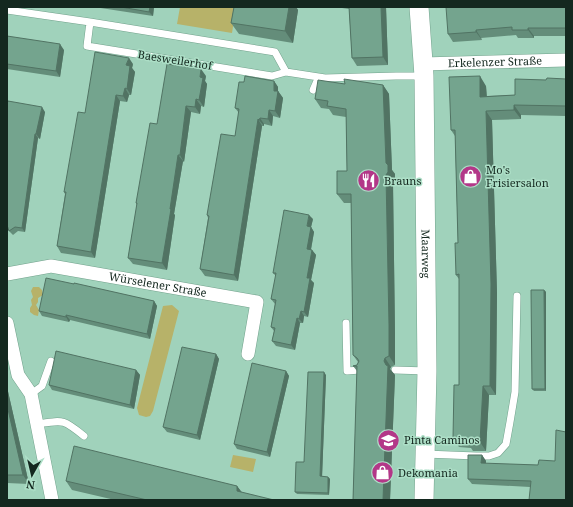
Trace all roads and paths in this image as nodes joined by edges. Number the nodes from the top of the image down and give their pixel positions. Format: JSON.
{"nodes":[{"id":1,"x":418,"y":7,"type":"edge"},
{"id":2,"x":7,"y":10,"type":"edge"},
{"id":3,"x":90,"y":22,"type":"junction"},
{"id":4,"x":566,"y":60,"type":"edge"},
{"id":5,"x":424,"y":70,"type":"junction"},
{"id":6,"x":286,"y":72,"type":"junction"},
{"id":7,"x":325,"y":78,"type":"junction"},
{"id":8,"x":313,"y":90,"type":"dead end"},
{"id":9,"x":7,"y":275,"type":"edge"},
{"id":10,"x":517,"y":296,"type":"dead end"},
{"id":11,"x":7,"y":323,"type":"edge"},
{"id":12,"x":346,"y":323,"type":"dead end"},
{"id":13,"x":248,"y":354,"type":"dead end"},
{"id":14,"x":51,"y":361,"type":"dead end"},
{"id":15,"x":360,"y":370,"type":"edge"},
{"id":16,"x":395,"y":370,"type":"dead end"},
{"id":17,"x":427,"y":371,"type":"junction"},
{"id":18,"x":31,"y":394,"type":"junction"},
{"id":19,"x":37,"y":424,"type":"junction"},
{"id":20,"x":84,"y":436,"type":"dead end"},
{"id":21,"x":425,"y":454,"type":"junction"},
{"id":22,"x":52,"y":500,"type":"edge"},
{"id":23,"x":424,"y":500,"type":"edge"}],
"edges":[{"from":1,"to":5,"type":"main road","name":"Maarweg"},
{"from":2,"to":3,"type":"lane"},
{"from":3,"to":6,"type":"lane"},
{"from":3,"to":6,"type":"lane","name":"Baesweilerhof"},
{"from":4,"to":5,"type":"street","name":"Erkelenzer Straße"},
{"from":5,"to":7,"type":"lane","name":"Baesweilerhof"},
{"from":5,"to":17,"type":"main road","name":"Maarweg"},
{"from":6,"to":7,"type":"lane","name":"Baesweilerhof"},
{"from":7,"to":8,"type":"lane"},
{"from":9,"to":13,"type":"street","name":"Würselener Straße"},
{"from":10,"to":21,"type":"lane"},
{"from":11,"to":18,"type":"street"},
{"from":12,"to":15,"type":"lane"},
{"from":14,"to":18,"type":"lane"},
{"from":16,"to":17,"type":"lane"},
{"from":17,"to":21,"type":"main road","name":"Maarweg"},
{"from":18,"to":19,"type":"street"},
{"from":19,"to":20,"type":"lane"},
{"from":19,"to":22,"type":"street"},
{"from":21,"to":23,"type":"main road","name":"Maarweg"}]}
